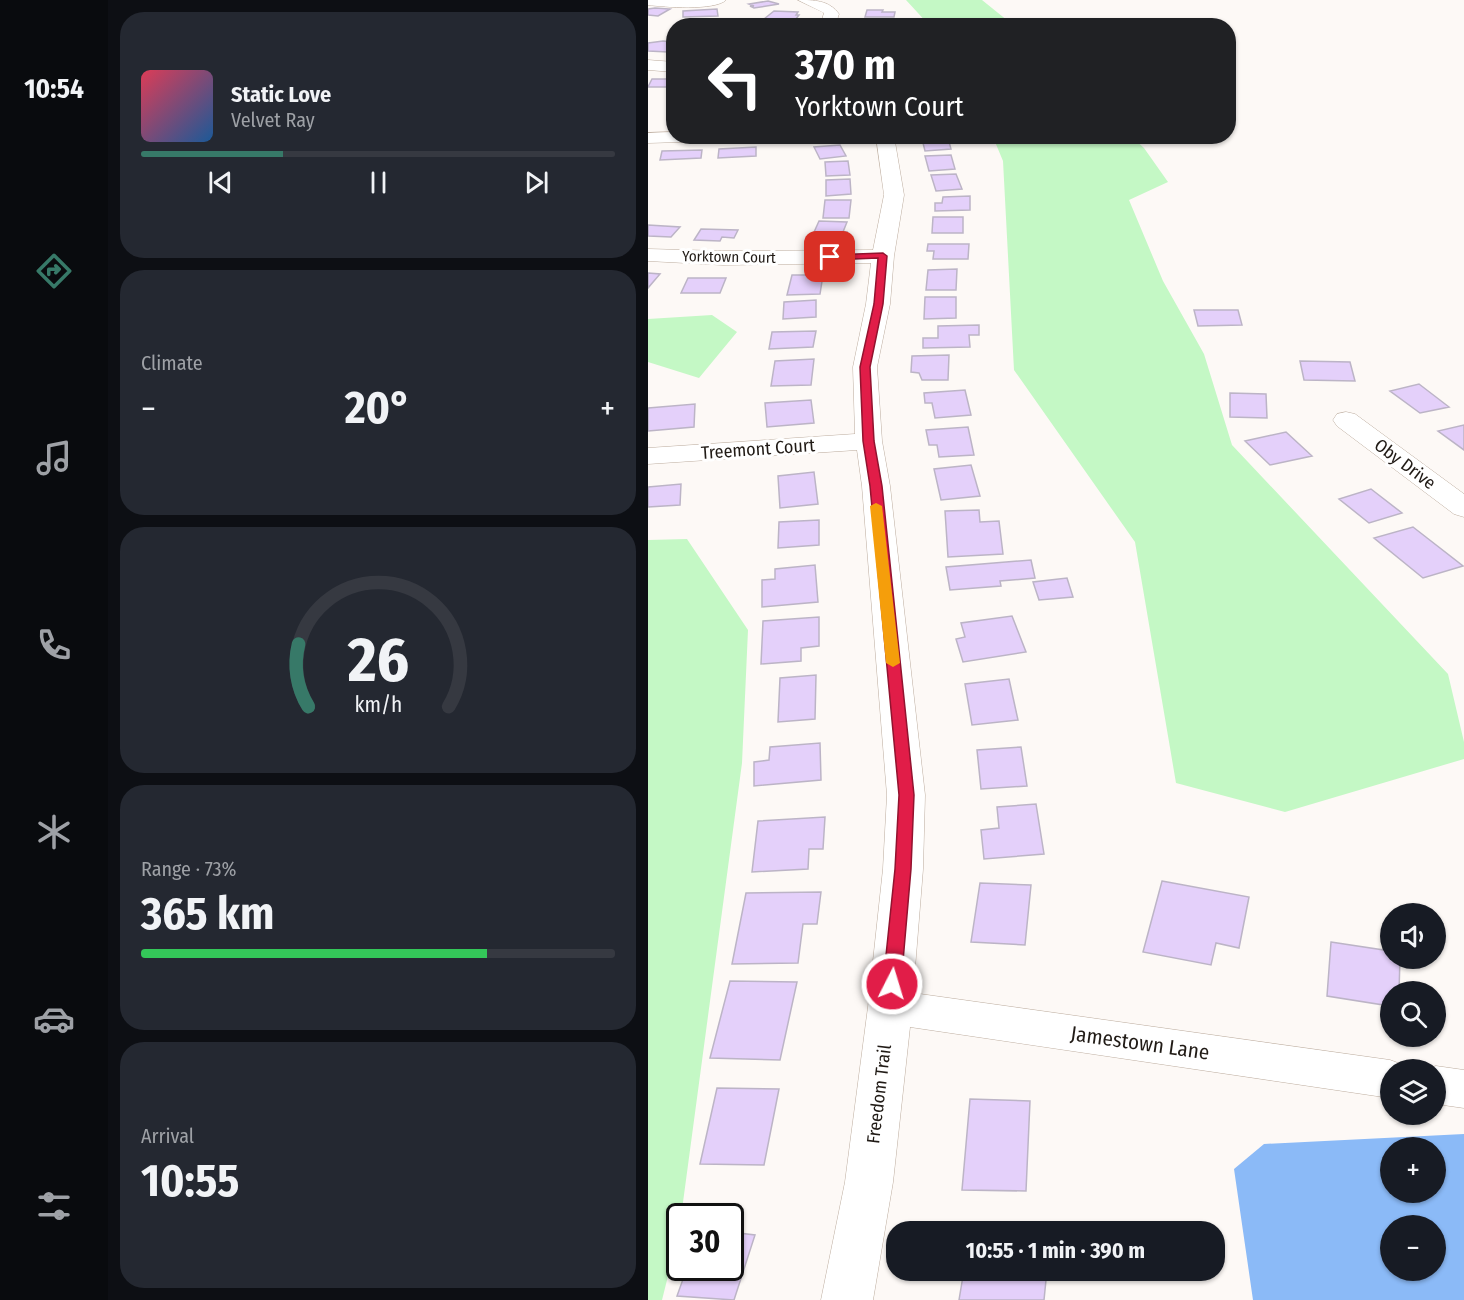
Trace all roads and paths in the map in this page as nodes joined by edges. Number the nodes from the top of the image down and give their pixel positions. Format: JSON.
{"nodes":[{"id":1,"x":719,"y":0,"type":"edge"},
{"id":2,"x":805,"y":0,"type":"edge"},
{"id":3,"x":648,"y":1,"type":"edge"},
{"id":4,"x":830,"y":18,"type":"edge"},
{"id":5,"x":648,"y":65,"type":"edge"},
{"id":6,"x":666,"y":66,"type":"edge"},
{"id":7,"x":666,"y":137,"type":"edge"},
{"id":8,"x":648,"y":138,"type":"edge"},
{"id":9,"x":886,"y":144,"type":"edge"},
{"id":10,"x":648,"y":255,"type":"edge"},
{"id":11,"x":883,"y":256,"type":"junction"},
{"id":12,"x":1346,"y":420,"type":"dead end"},
{"id":13,"x":868,"y":441,"type":"junction"},
{"id":14,"x":648,"y":456,"type":"edge"},
{"id":15,"x":1464,"y":508,"type":"edge"},
{"id":16,"x":890,"y":1007,"type":"junction"},
{"id":17,"x":1380,"y":1078,"type":"edge"},
{"id":18,"x":1446,"y":1086,"type":"edge"},
{"id":19,"x":1464,"y":1089,"type":"edge"},
{"id":20,"x":847,"y":1300,"type":"edge"}],
"edges":[{"from":1,"to":3,"type":"street"},
{"from":2,"to":4,"type":"street"},
{"from":5,"to":6,"type":"street"},
{"from":7,"to":8,"type":"street"},
{"from":9,"to":11,"type":"street","name":"Freedom Trail"},
{"from":10,"to":11,"type":"street","name":"Yorktown Court"},
{"from":11,"to":13,"type":"street","name":"Freedom Trail"},
{"from":12,"to":15,"type":"street","name":"Oby Drive"},
{"from":13,"to":14,"type":"street","name":"Treemont Court"},
{"from":13,"to":16,"type":"street","name":"Freedom Trail"},
{"from":16,"to":17,"type":"street","name":"Jamestown Lane"},
{"from":16,"to":20,"type":"street","name":"Freedom Trail"},
{"from":18,"to":19,"type":"street"}]}
